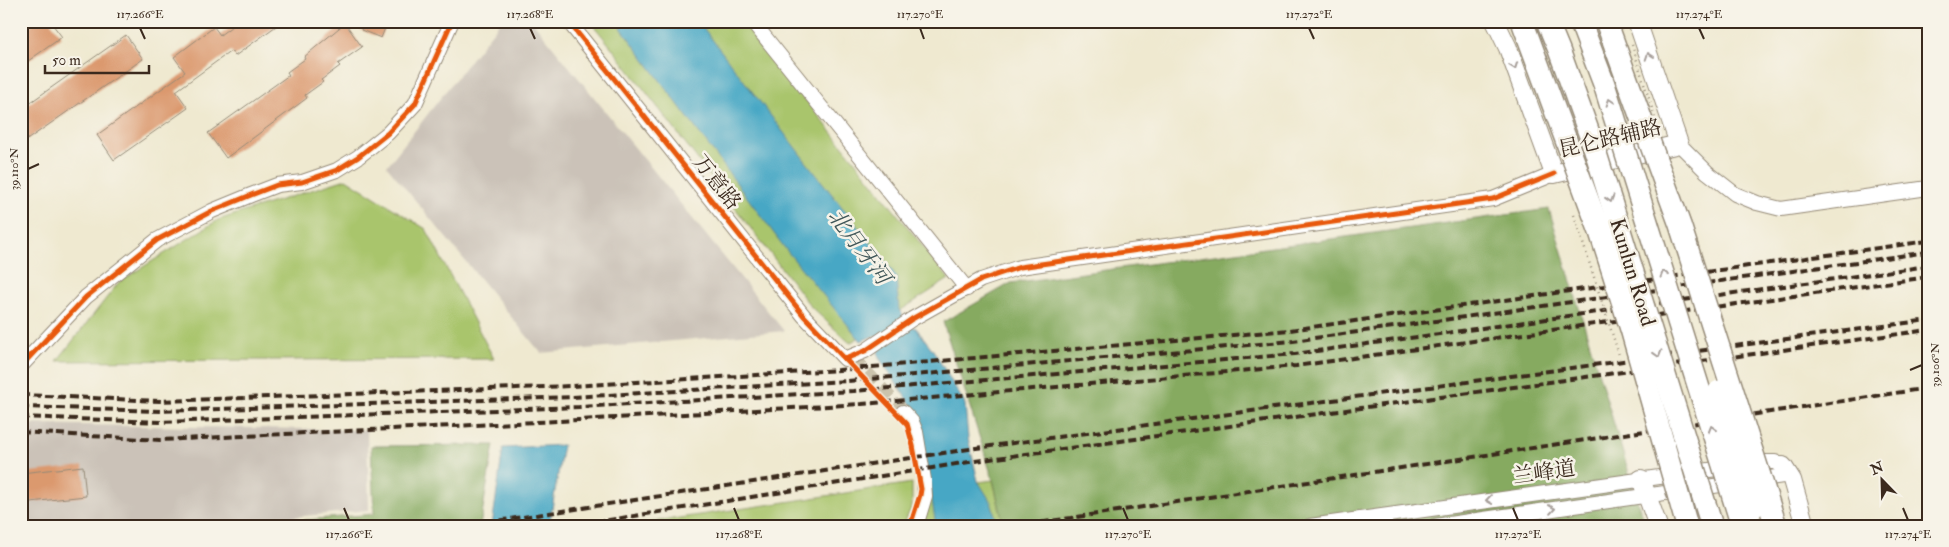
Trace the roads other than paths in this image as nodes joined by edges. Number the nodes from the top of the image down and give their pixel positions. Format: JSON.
{"nodes":[{"id":1,"x":452,"y":21,"type":"edge"},
{"id":2,"x":568,"y":21,"type":"edge"},
{"id":3,"x":580,"y":21,"type":"edge"},
{"id":4,"x":752,"y":21,"type":"edge"},
{"id":5,"x":1495,"y":21,"type":"edge"},
{"id":6,"x":1522,"y":21,"type":"edge"},
{"id":7,"x":1546,"y":21,"type":"edge"},
{"id":8,"x":1580,"y":21,"type":"edge"},
{"id":9,"x":1606,"y":21,"type":"edge"},
{"id":10,"x":1637,"y":21,"type":"edge"},
{"id":11,"x":1560,"y":50,"type":"junction"},
{"id":12,"x":1651,"y":126,"type":"junction"},
{"id":13,"x":1679,"y":144,"type":"junction"},
{"id":14,"x":1554,"y":174,"type":"junction"},
{"id":15,"x":1928,"y":188,"type":"edge"},
{"id":16,"x":1600,"y":232,"type":"junction"},
{"id":17,"x":966,"y":289,"type":"junction"},
{"id":18,"x":1630,"y":329,"type":"junction"},
{"id":19,"x":848,"y":358,"type":"junction"},
{"id":20,"x":21,"y":366,"type":"edge"},
{"id":21,"x":913,"y":446,"type":"dead end"},
{"id":22,"x":1786,"y":470,"type":"junction"},
{"id":23,"x":1641,"y":478,"type":"junction"},
{"id":24,"x":919,"y":480,"type":"dead end"},
{"id":25,"x":1698,"y":484,"type":"junction"},
{"id":26,"x":1648,"y":496,"type":"junction"},
{"id":27,"x":1466,"y":504,"type":"junction"},
{"id":28,"x":1470,"y":523,"type":"edge"},
{"id":29,"x":910,"y":526,"type":"edge"},
{"id":30,"x":916,"y":526,"type":"edge"},
{"id":31,"x":1310,"y":526,"type":"edge"},
{"id":32,"x":1434,"y":526,"type":"edge"},
{"id":33,"x":1658,"y":526,"type":"edge"},
{"id":34,"x":1686,"y":526,"type":"edge"},
{"id":35,"x":1712,"y":526,"type":"edge"},
{"id":36,"x":1742,"y":526,"type":"edge"},
{"id":37,"x":1756,"y":526,"type":"edge"},
{"id":38,"x":1776,"y":526,"type":"edge"},
{"id":39,"x":1805,"y":526,"type":"edge"}],
"edges":[{"from":1,"to":20,"type":"street"},
{"from":2,"to":19,"type":"street","name":"万意路"},
{"from":3,"to":19,"type":"street","name":"万意路"},
{"from":4,"to":17,"type":"street"},
{"from":5,"to":14,"type":"main road","name":"昆仑路辅路","one_way":true},
{"from":6,"to":16,"type":"highway","bridge":true},
{"from":7,"to":11,"type":"highway","name":"Kunlun Road","bridge":true},
{"from":36,"to":8,"type":"highway","name":"Kunlun Road","one_way":true,"bridge":true},
{"from":9,"to":12,"type":"highway"},
{"from":13,"to":10,"type":"main road","name":"昆仑路辅路","one_way":true},
{"from":11,"to":16,"type":"highway","bridge":true},
{"from":11,"to":25,"type":"highway","name":"Kunlun Road","one_way":true,"bridge":true},
{"from":12,"to":37,"type":"highway","bridge":true},
{"from":12,"to":38,"type":"highway","bridge":true},
{"from":13,"to":14,"type":"main road","name":"昆仑路辅路"},
{"from":13,"to":15,"type":"street"},
{"from":14,"to":17,"type":"street"},
{"from":16,"to":18,"type":"highway","bridge":true},
{"from":17,"to":19,"type":"street"},
{"from":18,"to":25,"type":"highway","bridge":true},
{"from":18,"to":34,"type":"highway","bridge":true},
{"from":21,"to":30,"type":"street"},
{"from":22,"to":23,"type":"street","name":"兰峰道"},
{"from":22,"to":26,"type":"street","name":"兰峰道"},
{"from":22,"to":39,"type":"main road"},
{"from":23,"to":26,"type":"main road"},
{"from":23,"to":27,"type":"street","name":"兰峰道","one_way":true},
{"from":24,"to":29,"type":"street"},
{"from":25,"to":35,"type":"highway","name":"Kunlun Road","bridge":true},
{"from":28,"to":26,"type":"street","name":"兰峰道","one_way":true},
{"from":26,"to":33,"type":"main road"},
{"from":27,"to":28,"type":"street"},
{"from":27,"to":31,"type":"street","name":"兰峰道"},
{"from":28,"to":32,"type":"street","name":"兰峰道"}]}
